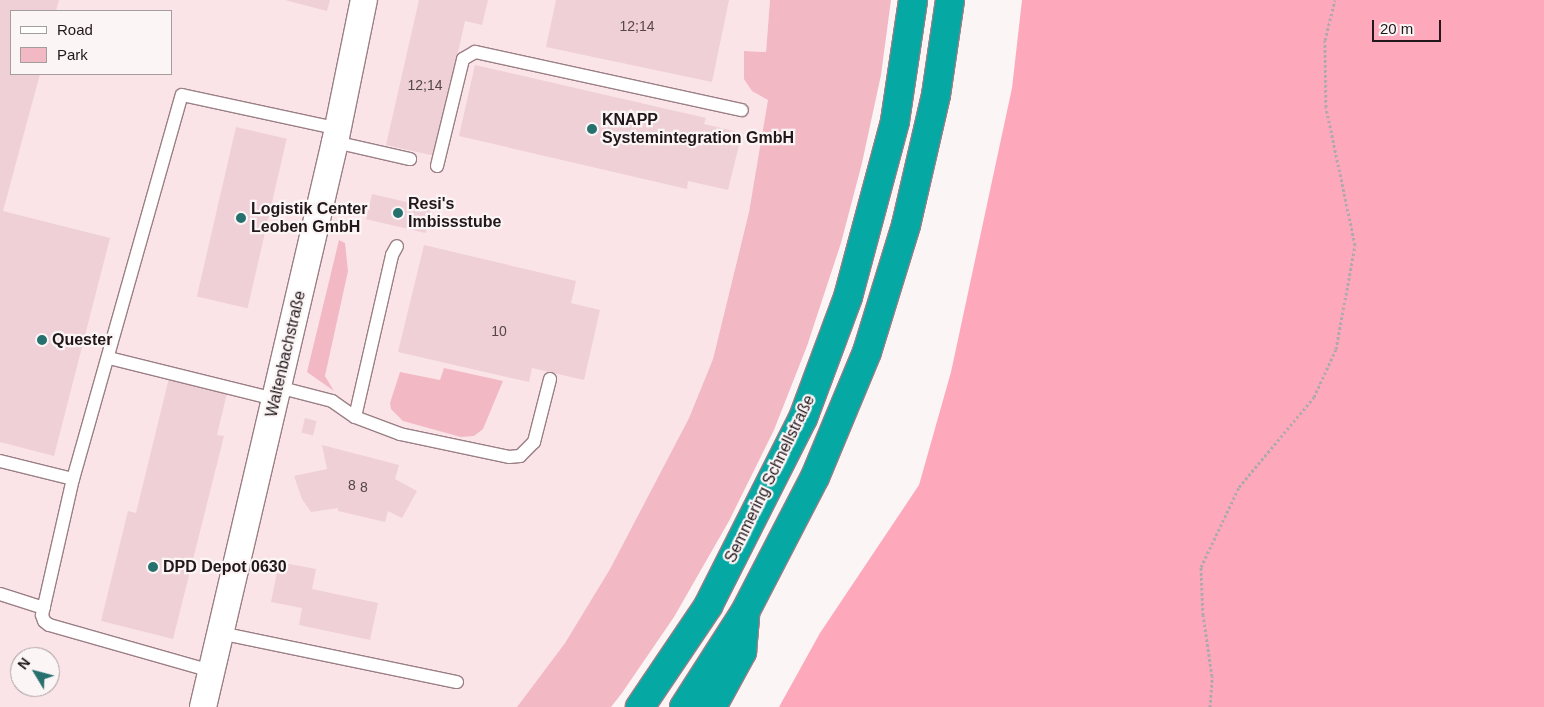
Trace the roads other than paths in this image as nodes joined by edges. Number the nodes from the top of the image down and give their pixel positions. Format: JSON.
{"nodes":[{"id":1,"x":364,"y":0,"type":"edge"},
{"id":2,"x":913,"y":0,"type":"edge"},
{"id":3,"x":950,"y":0,"type":"edge"},
{"id":4,"x":742,"y":110,"type":"dead end"},
{"id":5,"x":335,"y":135,"type":"junction"},
{"id":6,"x":410,"y":160,"type":"dead end"},
{"id":7,"x":437,"y":166,"type":"dead end"},
{"id":8,"x":397,"y":246,"type":"dead end"},
{"id":9,"x":109,"y":358,"type":"junction"},
{"id":10,"x":550,"y":379,"type":"dead end"},
{"id":11,"x":277,"y":393,"type":"junction"},
{"id":12,"x":355,"y":418,"type":"junction"},
{"id":13,"x":0,"y":461,"type":"edge"},
{"id":14,"x":73,"y":480,"type":"junction"},
{"id":15,"x":0,"y":594,"type":"edge"},
{"id":16,"x":44,"y":608,"type":"junction"},
{"id":17,"x":745,"y":612,"type":"junction"},
{"id":18,"x":220,"y":632,"type":"junction"},
{"id":19,"x":212,"y":671,"type":"junction"},
{"id":20,"x":457,"y":682,"type":"dead end"},
{"id":21,"x":203,"y":707,"type":"edge"},
{"id":22,"x":640,"y":707,"type":"edge"},
{"id":23,"x":684,"y":707,"type":"edge"},
{"id":24,"x":712,"y":707,"type":"edge"}],
"edges":[{"from":1,"to":5,"type":"street","name":"Waltenbachstraße"},
{"from":2,"to":22,"type":"highway","name":"Semmering Schnellstraße"},
{"from":3,"to":17,"type":"highway"},
{"from":4,"to":7,"type":"lane"},
{"from":5,"to":6,"type":"lane"},
{"from":5,"to":9,"type":"lane"},
{"from":5,"to":11,"type":"street","name":"Waltenbachstraße"},
{"from":8,"to":12,"type":"lane"},
{"from":9,"to":11,"type":"lane"},
{"from":9,"to":14,"type":"lane"},
{"from":10,"to":12,"type":"lane"},
{"from":11,"to":12,"type":"lane"},
{"from":11,"to":18,"type":"street","name":"Waltenbachstraße"},
{"from":13,"to":14,"type":"lane"},
{"from":14,"to":16,"type":"lane"},
{"from":15,"to":16,"type":"lane"},
{"from":16,"to":19,"type":"lane"},
{"from":17,"to":23,"type":"highway"},
{"from":17,"to":24,"type":"highway"},
{"from":18,"to":19,"type":"street","name":"Waltenbachstraße"},
{"from":18,"to":20,"type":"lane"},
{"from":19,"to":21,"type":"street","name":"Waltenbachstraße"}]}
